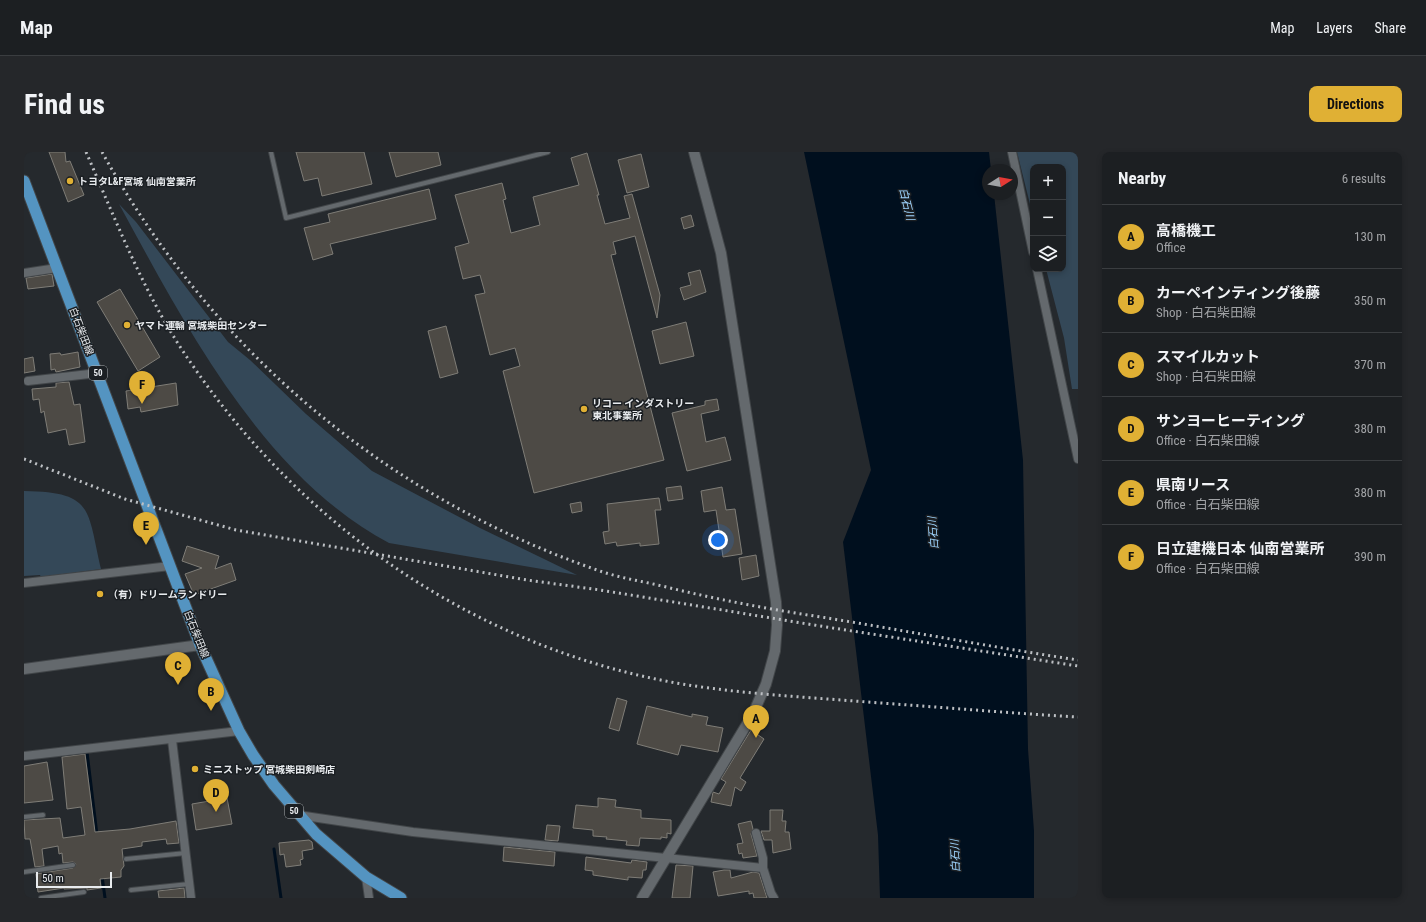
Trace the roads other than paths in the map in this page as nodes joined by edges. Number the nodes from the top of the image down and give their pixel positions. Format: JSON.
{"nodes":[{"id":1,"x":271,"y":152,"type":"edge"},
{"id":2,"x":548,"y":152,"type":"edge"},
{"id":3,"x":694,"y":152,"type":"edge"},
{"id":4,"x":1012,"y":152,"type":"edge"},
{"id":5,"x":24,"y":181,"type":"edge"},
{"id":6,"x":1030,"y":238,"type":"edge"},
{"id":7,"x":57,"y":268,"type":"junction"},
{"id":8,"x":1038,"y":272,"type":"edge"},
{"id":9,"x":24,"y":273,"type":"edge"},
{"id":10,"x":98,"y":373,"type":"junction"},
{"id":11,"x":28,"y":381,"type":"dead end"},
{"id":12,"x":1078,"y":459,"type":"edge"},
{"id":13,"x":170,"y":566,"type":"junction"},
{"id":14,"x":24,"y":583,"type":"edge"},
{"id":15,"x":200,"y":645,"type":"junction"},
{"id":16,"x":24,"y":669,"type":"edge"},
{"id":17,"x":239,"y":731,"type":"junction"},
{"id":18,"x":172,"y":740,"type":"junction"},
{"id":19,"x":24,"y":756,"type":"edge"},
{"id":20,"x":43,"y":815,"type":"dead end"},
{"id":21,"x":298,"y":815,"type":"junction"},
{"id":22,"x":24,"y":817,"type":"edge"},
{"id":23,"x":756,"y":833,"type":"dead end"},
{"id":24,"x":186,"y":853,"type":"junction"},
{"id":25,"x":126,"y":858,"type":"dead end"},
{"id":26,"x":665,"y":858,"type":"junction"},
{"id":27,"x":73,"y":865,"type":"dead end"},
{"id":28,"x":763,"y":868,"type":"junction"},
{"id":29,"x":24,"y":872,"type":"edge"},
{"id":30,"x":366,"y":877,"type":"junction"},
{"id":31,"x":190,"y":884,"type":"junction"},
{"id":32,"x":131,"y":890,"type":"dead end"},
{"id":33,"x":84,"y":892,"type":"dead end"},
{"id":34,"x":41,"y":898,"type":"edge"},
{"id":35,"x":192,"y":898,"type":"edge"},
{"id":36,"x":369,"y":898,"type":"edge"},
{"id":37,"x":401,"y":898,"type":"edge"},
{"id":38,"x":642,"y":898,"type":"edge"},
{"id":39,"x":774,"y":898,"type":"edge"}],
"edges":[{"from":1,"to":2,"type":"lane"},
{"from":3,"to":26,"type":"street"},
{"from":4,"to":6,"type":"street"},
{"from":5,"to":7,"type":"main road","name":"白石柴田線","number":"50"},
{"from":7,"to":9,"type":"street"},
{"from":7,"to":10,"type":"main road","name":"白石柴田線","number":"50"},
{"from":8,"to":12,"type":"street"},
{"from":10,"to":11,"type":"street"},
{"from":10,"to":13,"type":"main road","name":"白石柴田線","number":"50"},
{"from":13,"to":14,"type":"street"},
{"from":13,"to":15,"type":"main road","name":"白石柴田線","number":"50"},
{"from":15,"to":16,"type":"street"},
{"from":15,"to":17,"type":"main road","name":"白石柴田線","number":"50"},
{"from":17,"to":18,"type":"street"},
{"from":17,"to":21,"type":"main road","name":"白石柴田線","number":"50"},
{"from":18,"to":19,"type":"street"},
{"from":18,"to":24,"type":"street"},
{"from":20,"to":22,"type":"lane"},
{"from":21,"to":26,"type":"street"},
{"from":21,"to":30,"type":"main road","name":"白石柴田線","number":"50"},
{"from":23,"to":28,"type":"street"},
{"from":24,"to":25,"type":"lane"},
{"from":24,"to":31,"type":"street"},
{"from":26,"to":28,"type":"street"},
{"from":26,"to":38,"type":"street"},
{"from":27,"to":29,"type":"lane"},
{"from":28,"to":39,"type":"street"},
{"from":30,"to":36,"type":"street"},
{"from":30,"to":37,"type":"main road","name":"白石柴田線","number":"50"},
{"from":31,"to":32,"type":"lane"},
{"from":31,"to":35,"type":"street"},
{"from":33,"to":34,"type":"lane"}]}
